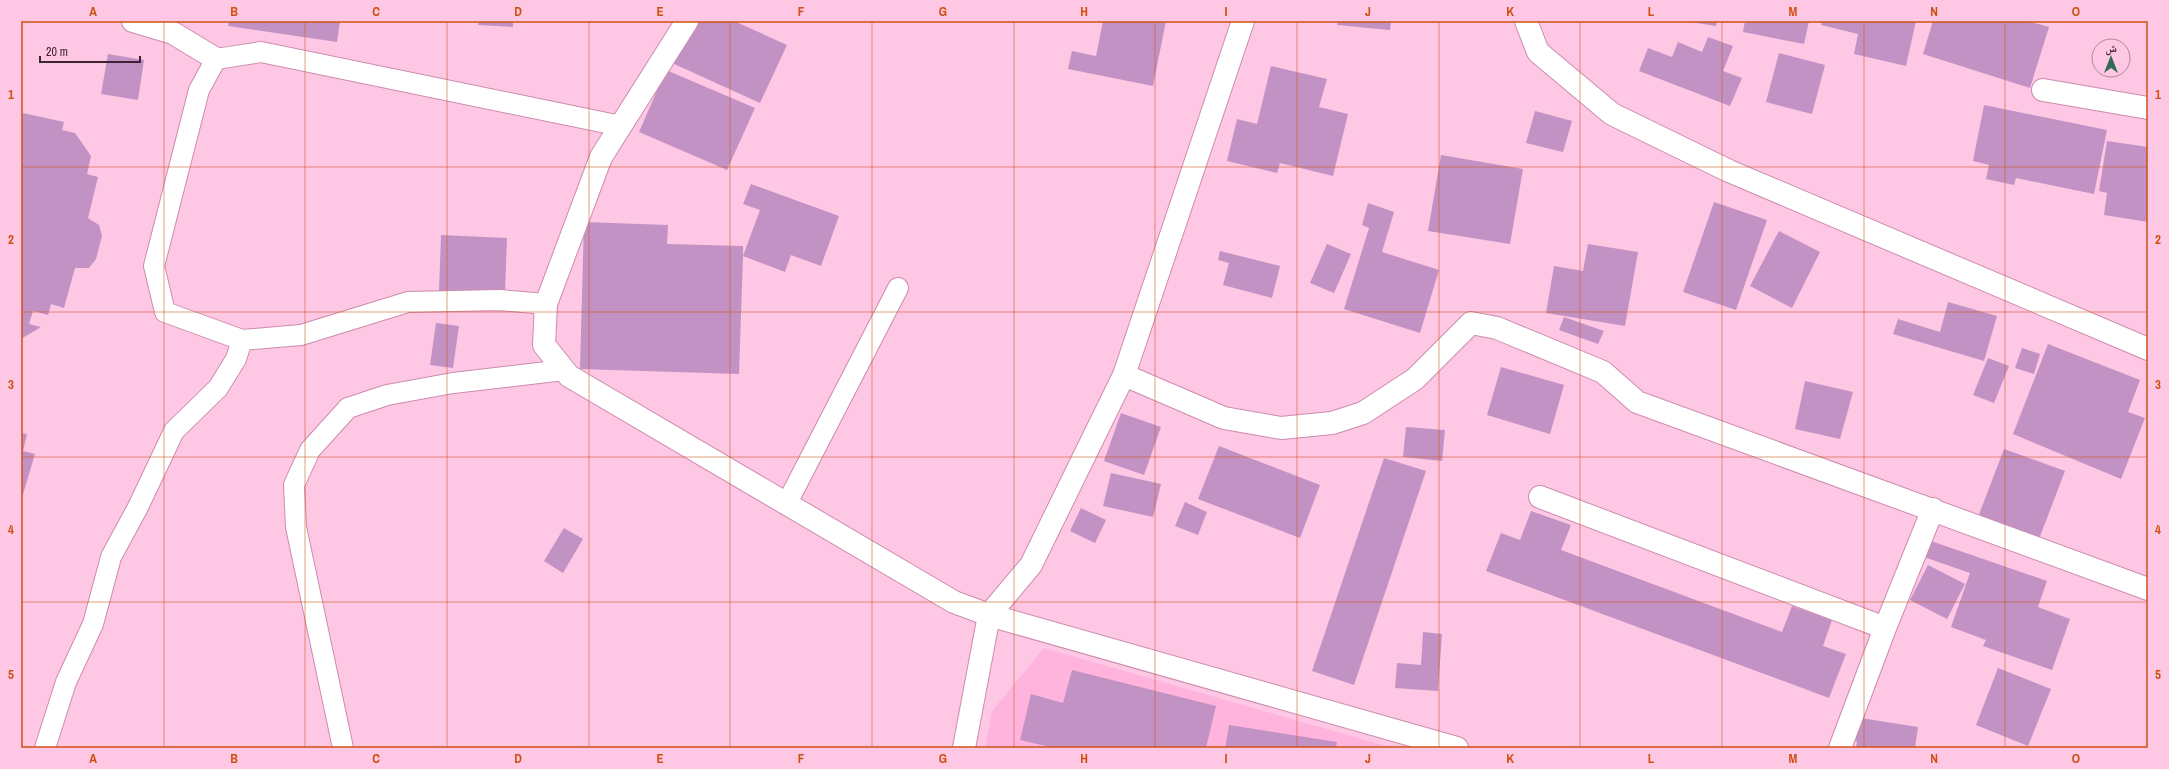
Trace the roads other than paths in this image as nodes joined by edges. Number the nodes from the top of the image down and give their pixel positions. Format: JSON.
{"nodes":[{"id":1,"x":133,"y":21,"type":"edge"},
{"id":2,"x":687,"y":21,"type":"edge"},
{"id":3,"x":1243,"y":21,"type":"edge"},
{"id":4,"x":1526,"y":21,"type":"edge"},
{"id":5,"x":216,"y":59,"type":"junction"},
{"id":6,"x":2043,"y":90,"type":"dead end"},
{"id":7,"x":2148,"y":108,"type":"edge"},
{"id":8,"x":621,"y":126,"type":"junction"},
{"id":9,"x":898,"y":288,"type":"dead end"},
{"id":10,"x":546,"y":304,"type":"junction"},
{"id":11,"x":242,"y":340,"type":"junction"},
{"id":12,"x":2148,"y":349,"type":"edge"},
{"id":13,"x":564,"y":370,"type":"junction"},
{"id":14,"x":1124,"y":375,"type":"junction"},
{"id":15,"x":1540,"y":497,"type":"dead end"},
{"id":16,"x":787,"y":504,"type":"junction"},
{"id":17,"x":1933,"y":509,"type":"junction"},
{"id":18,"x":2148,"y":589,"type":"edge"},
{"id":19,"x":989,"y":615,"type":"junction"},
{"id":20,"x":1885,"y":628,"type":"junction"},
{"id":21,"x":45,"y":748,"type":"edge"},
{"id":22,"x":343,"y":748,"type":"edge"},
{"id":23,"x":964,"y":748,"type":"edge"},
{"id":24,"x":1457,"y":748,"type":"edge"},
{"id":25,"x":1840,"y":748,"type":"edge"}],
"edges":[{"from":1,"to":5,"type":"street"},
{"from":2,"to":8,"type":"street"},
{"from":3,"to":14,"type":"street"},
{"from":4,"to":12,"type":"street"},
{"from":5,"to":8,"type":"lane"},
{"from":5,"to":11,"type":"lane"},
{"from":6,"to":7,"type":"street"},
{"from":8,"to":10,"type":"street"},
{"from":9,"to":16,"type":"lane"},
{"from":10,"to":11,"type":"lane"},
{"from":10,"to":13,"type":"street"},
{"from":11,"to":21,"type":"lane"},
{"from":13,"to":16,"type":"street"},
{"from":13,"to":22,"type":"lane"},
{"from":14,"to":17,"type":"street"},
{"from":14,"to":19,"type":"street"},
{"from":15,"to":20,"type":"street"},
{"from":16,"to":19,"type":"street"},
{"from":17,"to":18,"type":"street"},
{"from":17,"to":20,"type":"street"},
{"from":19,"to":23,"type":"street"},
{"from":19,"to":24,"type":"street"},
{"from":20,"to":25,"type":"street"}]}
